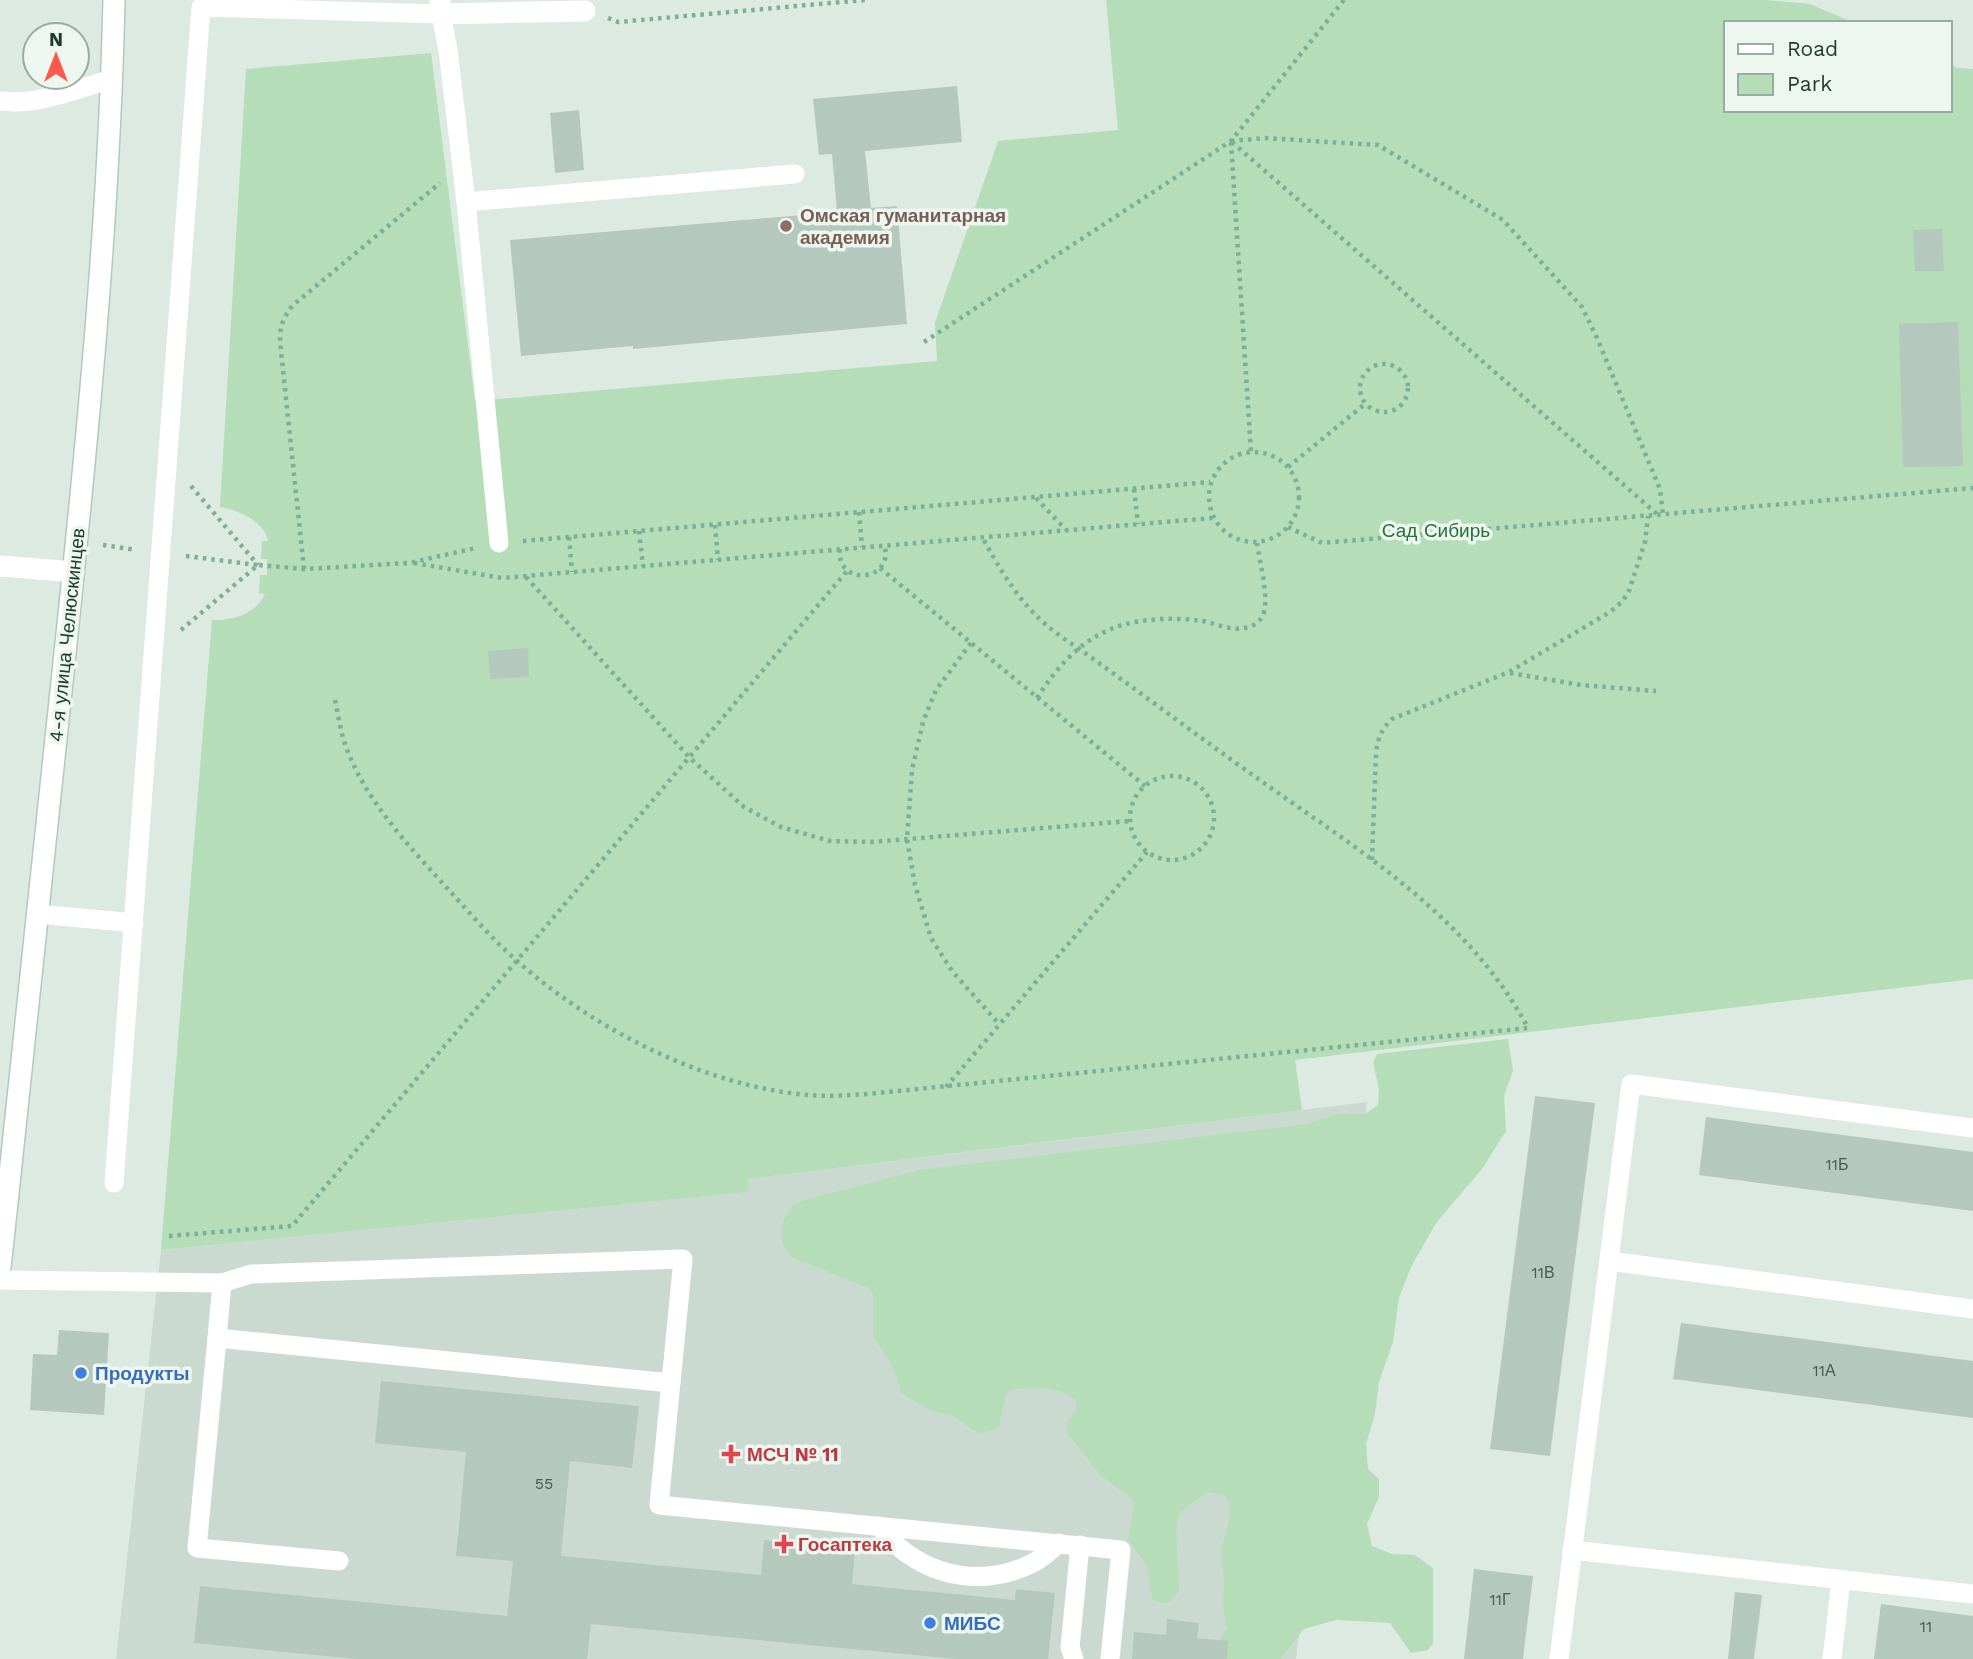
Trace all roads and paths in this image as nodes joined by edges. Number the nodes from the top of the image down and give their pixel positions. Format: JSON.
{"nodes":[{"id":1,"x":114,"y":0,"type":"edge"},
{"id":2,"x":865,"y":0,"type":"edge"},
{"id":3,"x":1344,"y":0,"type":"edge"},
{"id":4,"x":441,"y":7,"type":"edge"},
{"id":5,"x":585,"y":11,"type":"joint"},
{"id":6,"x":112,"y":79,"type":"junction"},
{"id":7,"x":0,"y":101,"type":"edge"},
{"id":8,"x":1231,"y":141,"type":"junction"},
{"id":9,"x":795,"y":174,"type":"dead end"},
{"id":10,"x":443,"y":181,"type":"dead end"},
{"id":11,"x":466,"y":202,"type":"junction"},
{"id":12,"x":923,"y":342,"type":"dead end"},
{"id":13,"x":1365,"y":404,"type":"junction"},
{"id":14,"x":1251,"y":452,"type":"junction"},
{"id":15,"x":168,"y":458,"type":"junction"},
{"id":16,"x":1288,"y":467,"type":"junction"},
{"id":17,"x":1210,"y":482,"type":"junction"},
{"id":18,"x":1973,"y":488,"type":"edge"},
{"id":19,"x":1135,"y":489,"type":"junction"},
{"id":20,"x":1036,"y":497,"type":"junction"},
{"id":21,"x":859,"y":512,"type":"junction"},
{"id":22,"x":1661,"y":515,"type":"junction"},
{"id":23,"x":1648,"y":516,"type":"junction"},
{"id":24,"x":1212,"y":517,"type":"junction"},
{"id":25,"x":1138,"y":524,"type":"junction"},
{"id":26,"x":715,"y":525,"type":"junction"},
{"id":27,"x":1288,"y":527,"type":"junction"},
{"id":28,"x":1066,"y":530,"type":"junction"},
{"id":29,"x":639,"y":531,"type":"junction"},
{"id":30,"x":569,"y":537,"type":"junction"},
{"id":31,"x":982,"y":537,"type":"junction"},
{"id":32,"x":1257,"y":542,"type":"junction"},
{"id":33,"x":499,"y":543,"type":"junction"},
{"id":34,"x":884,"y":545,"type":"junction"},
{"id":35,"x":862,"y":547,"type":"junction"},
{"id":36,"x":840,"y":549,"type":"junction"},
{"id":37,"x":718,"y":559,"type":"junction"},
{"id":38,"x":409,"y":563,"type":"junction"},
{"id":39,"x":258,"y":565,"type":"junction"},
{"id":40,"x":0,"y":566,"type":"edge"},
{"id":41,"x":643,"y":566,"type":"junction"},
{"id":42,"x":880,"y":568,"type":"junction"},
{"id":43,"x":304,"y":569,"type":"junction"},
{"id":44,"x":847,"y":571,"type":"junction"},
{"id":45,"x":74,"y":572,"type":"junction"},
{"id":46,"x":572,"y":572,"type":"junction"},
{"id":47,"x":526,"y":576,"type":"junction"},
{"id":48,"x":971,"y":643,"type":"junction"},
{"id":49,"x":1078,"y":648,"type":"junction"},
{"id":50,"x":154,"y":653,"type":"junction"},
{"id":51,"x":1509,"y":672,"type":"junction"},
{"id":52,"x":1656,"y":691,"type":"dead end"},
{"id":53,"x":1037,"y":698,"type":"junction"},
{"id":54,"x":335,"y":700,"type":"dead end"},
{"id":55,"x":689,"y":757,"type":"junction"},
{"id":56,"x":1145,"y":786,"type":"junction"},
{"id":57,"x":1130,"y":821,"type":"junction"},
{"id":58,"x":907,"y":839,"type":"junction"},
{"id":59,"x":1147,"y":852,"type":"junction"},
{"id":60,"x":1372,"y":860,"type":"junction"},
{"id":61,"x":38,"y":914,"type":"junction"},
{"id":62,"x":134,"y":923,"type":"junction"},
{"id":63,"x":517,"y":961,"type":"junction"},
{"id":64,"x":999,"y":1024,"type":"junction"},
{"id":65,"x":946,"y":1087,"type":"junction"},
{"id":66,"x":1973,"y":1129,"type":"edge"},
{"id":67,"x":114,"y":1183,"type":"dead end"},
{"id":68,"x":169,"y":1236,"type":"dead end"},
{"id":69,"x":1609,"y":1261,"type":"junction"},
{"id":70,"x":0,"y":1267,"type":"edge"},
{"id":71,"x":0,"y":1280,"type":"edge"},
{"id":72,"x":222,"y":1283,"type":"junction"},
{"id":73,"x":1973,"y":1309,"type":"edge"},
{"id":74,"x":217,"y":1339,"type":"junction"},
{"id":75,"x":671,"y":1383,"type":"junction"},
{"id":76,"x":879,"y":1526,"type":"junction"},
{"id":77,"x":1059,"y":1543,"type":"junction"},
{"id":78,"x":1080,"y":1545,"type":"junction"},
{"id":79,"x":1572,"y":1550,"type":"junction"},
{"id":80,"x":339,"y":1561,"type":"dead end"},
{"id":81,"x":1841,"y":1580,"type":"junction"},
{"id":82,"x":1973,"y":1594,"type":"edge"},
{"id":83,"x":1074,"y":1659,"type":"edge"},
{"id":84,"x":1111,"y":1659,"type":"edge"},
{"id":85,"x":1559,"y":1659,"type":"edge"},
{"id":86,"x":1832,"y":1659,"type":"edge"}],
"edges":[{"from":1,"to":6,"type":"main road","name":"4-я улица Челюскинцев"},
{"from":2,"to":5,"type":"path"},
{"from":3,"to":8,"type":"path"},
{"from":4,"to":5,"type":"main road"},
{"from":4,"to":11,"type":"lane"},
{"from":4,"to":15,"type":"lane"},
{"from":6,"to":7,"type":"lane"},
{"from":6,"to":45,"type":"main road","name":"4-я улица Челюскинцев"},
{"from":8,"to":12,"type":"path"},
{"from":8,"to":14,"type":"path"},
{"from":8,"to":22,"type":"path"},
{"from":8,"to":22,"type":"path"},
{"from":9,"to":11,"type":"lane"},
{"from":10,"to":43,"type":"path"},
{"from":11,"to":33,"type":"lane"},
{"from":13,"to":13,"type":"path"},
{"from":13,"to":16,"type":"path"},
{"from":14,"to":16,"type":"path"},
{"from":14,"to":17,"type":"path"},
{"from":15,"to":39,"type":"path"},
{"from":15,"to":50,"type":"lane"},
{"from":16,"to":27,"type":"path"},
{"from":17,"to":19,"type":"path"},
{"from":17,"to":24,"type":"path"},
{"from":18,"to":22,"type":"path"},
{"from":19,"to":20,"type":"path"},
{"from":19,"to":25,"type":"path"},
{"from":20,"to":21,"type":"path"},
{"from":20,"to":28,"type":"path"},
{"from":21,"to":26,"type":"path"},
{"from":21,"to":35,"type":"path"},
{"from":22,"to":23,"type":"path"},
{"from":23,"to":27,"type":"path"},
{"from":23,"to":51,"type":"path"},
{"from":24,"to":25,"type":"path"},
{"from":24,"to":32,"type":"path"},
{"from":25,"to":28,"type":"path"},
{"from":26,"to":29,"type":"path"},
{"from":26,"to":37,"type":"path"},
{"from":27,"to":32,"type":"path"},
{"from":28,"to":31,"type":"path"},
{"from":29,"to":30,"type":"path"},
{"from":29,"to":41,"type":"path"},
{"from":30,"to":33,"type":"path"},
{"from":30,"to":46,"type":"path"},
{"from":31,"to":34,"type":"path"},
{"from":31,"to":49,"type":"path"},
{"from":32,"to":49,"type":"path"},
{"from":33,"to":38,"type":"path"},
{"from":34,"to":35,"type":"path"},
{"from":34,"to":42,"type":"path"},
{"from":35,"to":36,"type":"path"},
{"from":36,"to":37,"type":"path"},
{"from":36,"to":44,"type":"path"},
{"from":37,"to":41,"type":"path"},
{"from":38,"to":43,"type":"path"},
{"from":38,"to":47,"type":"path"},
{"from":39,"to":43,"type":"path"},
{"from":39,"to":50,"type":"path"},
{"from":40,"to":45,"type":"main road"},
{"from":41,"to":46,"type":"path"},
{"from":42,"to":44,"type":"path"},
{"from":42,"to":48,"type":"path"},
{"from":44,"to":55,"type":"path"},
{"from":45,"to":61,"type":"main road","name":"4-я улица Челюскинцев"},
{"from":46,"to":47,"type":"path"},
{"from":47,"to":55,"type":"path"},
{"from":48,"to":53,"type":"path"},
{"from":48,"to":58,"type":"path"},
{"from":49,"to":53,"type":"path"},
{"from":49,"to":60,"type":"path"},
{"from":50,"to":62,"type":"lane"},
{"from":51,"to":52,"type":"path"},
{"from":51,"to":60,"type":"path"},
{"from":53,"to":56,"type":"path"},
{"from":54,"to":63,"type":"path"},
{"from":55,"to":58,"type":"path"},
{"from":55,"to":63,"type":"path"},
{"from":56,"to":57,"type":"path"},
{"from":56,"to":59,"type":"path"},
{"from":57,"to":58,"type":"path"},
{"from":57,"to":59,"type":"path"},
{"from":58,"to":64,"type":"path"},
{"from":59,"to":64,"type":"path"},
{"from":60,"to":65,"type":"path"},
{"from":61,"to":62,"type":"lane"},
{"from":61,"to":70,"type":"main road","name":"4-я улица Челюскинцев"},
{"from":62,"to":67,"type":"lane"},
{"from":63,"to":65,"type":"path"},
{"from":63,"to":68,"type":"path"},
{"from":64,"to":65,"type":"path"},
{"from":66,"to":69,"type":"lane"},
{"from":69,"to":73,"type":"lane"},
{"from":69,"to":79,"type":"lane"},
{"from":71,"to":72,"type":"lane"},
{"from":72,"to":74,"type":"lane"},
{"from":72,"to":75,"type":"lane"},
{"from":74,"to":75,"type":"lane"},
{"from":74,"to":80,"type":"lane"},
{"from":75,"to":76,"type":"lane"},
{"from":76,"to":77,"type":"lane"},
{"from":76,"to":77,"type":"lane"},
{"from":77,"to":78,"type":"lane"},
{"from":78,"to":83,"type":"lane"},
{"from":78,"to":84,"type":"lane"},
{"from":79,"to":81,"type":"lane"},
{"from":79,"to":85,"type":"lane"},
{"from":81,"to":82,"type":"lane"},
{"from":81,"to":86,"type":"lane"}]}
